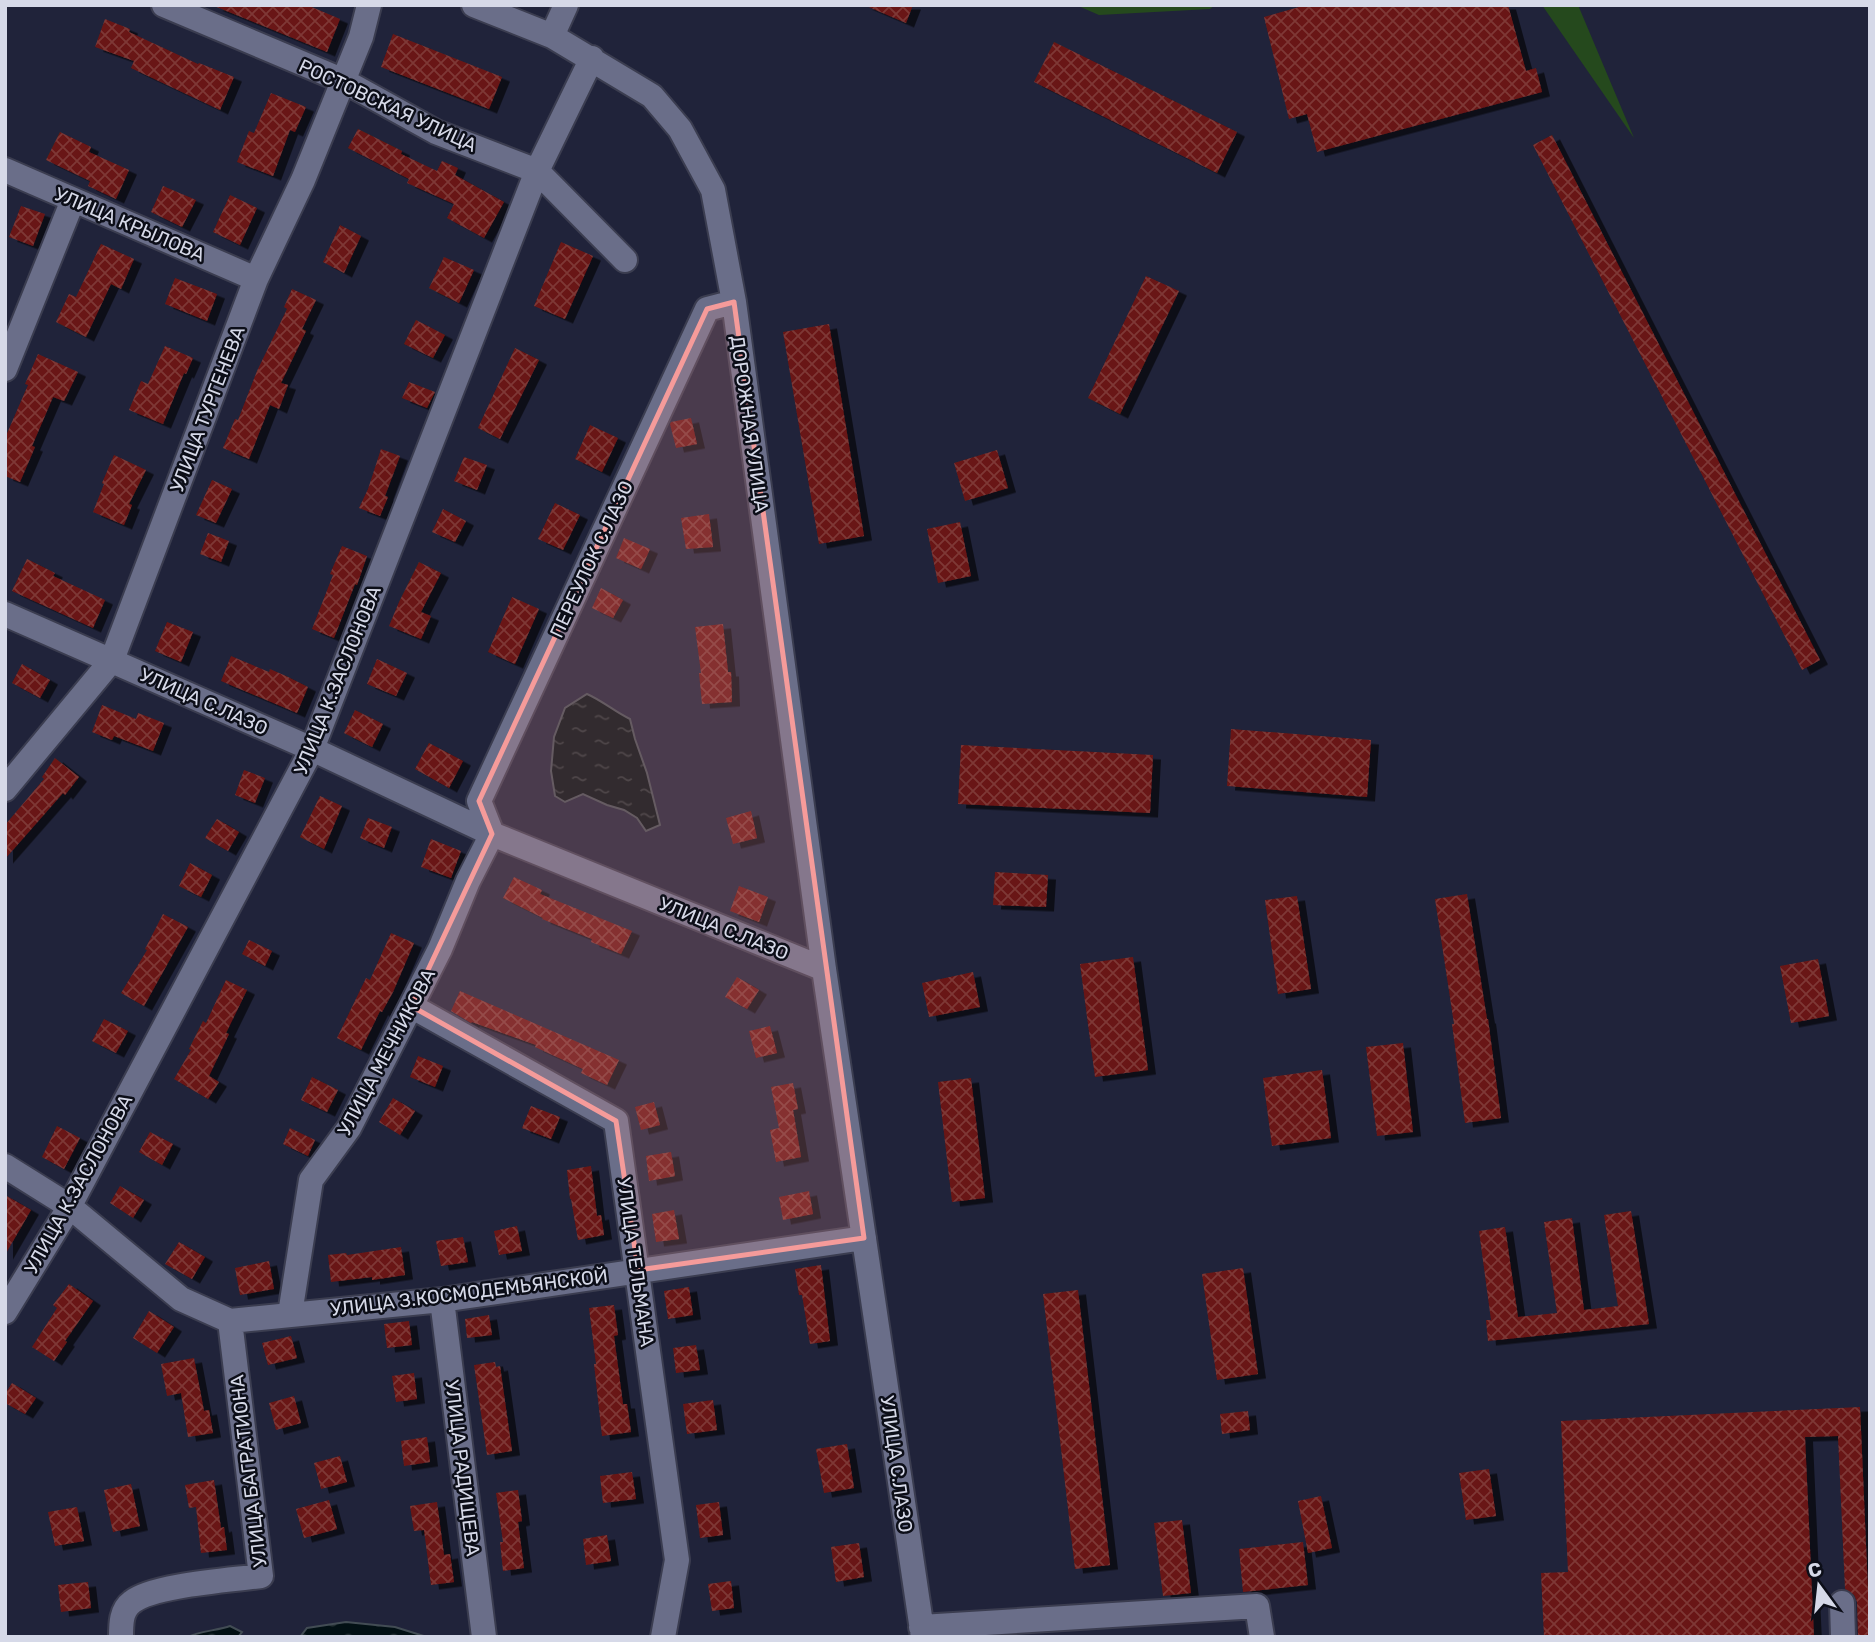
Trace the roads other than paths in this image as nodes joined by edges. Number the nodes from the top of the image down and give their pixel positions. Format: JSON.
{"nodes":[{"id":1,"x":164,"y":5,"type":"edge"},
{"id":2,"x":369,"y":5,"type":"edge"},
{"id":3,"x":474,"y":5,"type":"edge"},
{"id":4,"x":566,"y":5,"type":"edge"},
{"id":5,"x":552,"y":36,"type":"junction"},
{"id":6,"x":592,"y":58,"type":"junction"},
{"id":7,"x":344,"y":81,"type":"junction"},
{"id":8,"x":5,"y":170,"type":"edge"},
{"id":9,"x":537,"y":171,"type":"junction"},
{"id":10,"x":74,"y":200,"type":"junction"},
{"id":11,"x":625,"y":260,"type":"dead end"},
{"id":12,"x":256,"y":279,"type":"junction"},
{"id":13,"x":734,"y":302,"type":"junction"},
{"id":14,"x":5,"y":369,"type":"edge"},
{"id":15,"x":5,"y":614,"type":"edge"},
{"id":16,"x":112,"y":660,"type":"junction"},
{"id":17,"x":312,"y":749,"type":"junction"},
{"id":18,"x":5,"y":789,"type":"edge"},
{"id":19,"x":492,"y":834,"type":"junction"},
{"id":20,"x":824,"y":969,"type":"junction"},
{"id":21,"x":411,"y":1006,"type":"junction"},
{"id":22,"x":5,"y":1166,"type":"edge"},
{"id":23,"x":69,"y":1206,"type":"junction"},
{"id":24,"x":864,"y":1238,"type":"junction"},
{"id":25,"x":638,"y":1270,"type":"junction"},
{"id":26,"x":442,"y":1300,"type":"junction"},
{"id":27,"x":5,"y":1312,"type":"edge"},
{"id":28,"x":290,"y":1314,"type":"junction"},
{"id":29,"x":230,"y":1321,"type":"junction"},
{"id":30,"x":1842,"y":1603,"type":"dead end"},
{"id":31,"x":922,"y":1632,"type":"edge"},
{"id":32,"x":121,"y":1637,"type":"edge"},
{"id":33,"x":484,"y":1637,"type":"edge"},
{"id":34,"x":663,"y":1637,"type":"edge"},
{"id":35,"x":1262,"y":1637,"type":"edge"},
{"id":36,"x":1843,"y":1637,"type":"edge"}],
"edges":[{"from":1,"to":7,"type":"street","name":"РОСТОВСКАЯ УЛИЦА"},
{"from":2,"to":7,"type":"street","name":"УЛИЦА ТУРГЕНЕВА"},
{"from":3,"to":5,"type":"street","name":"ДОРОЖНАЯ УЛИЦА"},
{"from":4,"to":5,"type":"street"},
{"from":5,"to":6,"type":"street","name":"ДОРОЖНАЯ УЛИЦА"},
{"from":6,"to":9,"type":"street","name":"УЛИЦА К.ЗАСЛОНОВА"},
{"from":6,"to":13,"type":"street","name":"ДОРОЖНАЯ УЛИЦА"},
{"from":7,"to":9,"type":"street","name":"РОСТОВСКАЯ УЛИЦА"},
{"from":7,"to":12,"type":"street","name":"УЛИЦА ТУРГЕНЕВА"},
{"from":8,"to":10,"type":"street","name":"УЛИЦА КРЫЛОВА"},
{"from":9,"to":11,"type":"street","name":"РОСТОВСКАЯ УЛИЦА"},
{"from":9,"to":17,"type":"street","name":"УЛИЦА К.ЗАСЛОНОВА"},
{"from":10,"to":12,"type":"street","name":"УЛИЦА КРЫЛОВА"},
{"from":10,"to":14,"type":"street"},
{"from":12,"to":16,"type":"street","name":"УЛИЦА ТУРГЕНЕВА"},
{"from":13,"to":19,"type":"street","name":"ПЕРЕУЛОК С.ЛАЗО"},
{"from":13,"to":20,"type":"street","name":"ДОРОЖНАЯ УЛИЦА"},
{"from":15,"to":16,"type":"street","name":"УЛИЦА С.ЛАЗО"},
{"from":16,"to":17,"type":"street","name":"УЛИЦА С.ЛАЗО"},
{"from":16,"to":18,"type":"street","name":"УЛИЦА ТУРГЕНЕВА"},
{"from":17,"to":19,"type":"street","name":"УЛИЦА С.ЛАЗО"},
{"from":17,"to":23,"type":"street","name":"УЛИЦА К.ЗАСЛОНОВА"},
{"from":19,"to":20,"type":"street","name":"УЛИЦА С.ЛАЗО"},
{"from":19,"to":21,"type":"street","name":"УЛИЦА МЕЧНИКОВА"},
{"from":20,"to":24,"type":"street","name":"УЛИЦА С.ЛАЗО"},
{"from":21,"to":25,"type":"street","name":"УЛИЦА ТЕЛЬМАНА"},
{"from":21,"to":28,"type":"street","name":"УЛИЦА МЕЧНИКОВА"},
{"from":22,"to":23,"type":"street"},
{"from":23,"to":27,"type":"street","name":"УЛИЦА К.ЗАСЛОНОВА"},
{"from":23,"to":29,"type":"street"},
{"from":24,"to":25,"type":"street","name":"УЛИЦА З.КОСМОДЕМЬЯНСКОЙ"},
{"from":24,"to":31,"type":"street","name":"УЛИЦА С.ЛАЗО"},
{"from":25,"to":26,"type":"street","name":"УЛИЦА З.КОСМОДЕМЬЯНСКОЙ"},
{"from":25,"to":34,"type":"street","name":"УЛИЦА ТЕЛЬМАНА"},
{"from":26,"to":28,"type":"street","name":"УЛИЦА З.КОСМОДЕМЬЯНСКОЙ"},
{"from":26,"to":33,"type":"street","name":"УЛИЦА РАДИЩЕВА"},
{"from":28,"to":29,"type":"street","name":"УЛИЦА З.КОСМОДЕМЬЯНСКОЙ"},
{"from":29,"to":32,"type":"street","name":"УЛИЦА БАГРАТИОНА"},
{"from":30,"to":36,"type":"street"},
{"from":31,"to":35,"type":"street"}]}
